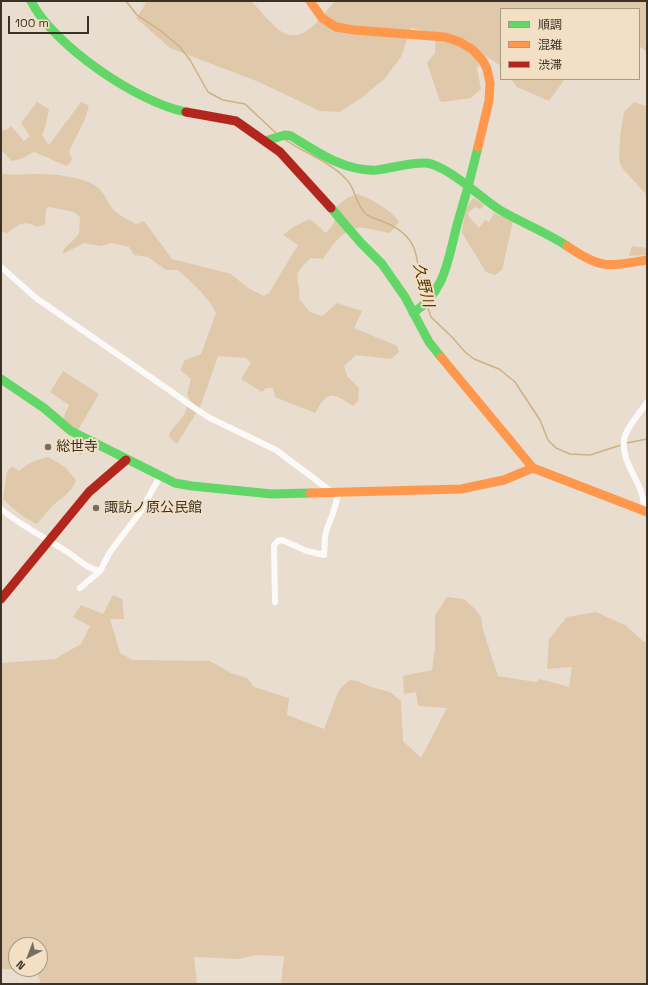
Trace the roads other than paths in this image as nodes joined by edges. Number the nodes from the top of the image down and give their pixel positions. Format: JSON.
{"nodes":[{"id":1,"x":31,"y":1,"type":"edge"},
{"id":2,"x":310,"y":1,"type":"edge"},
{"id":3,"x":265,"y":141,"type":"junction"},
{"id":4,"x":468,"y":187,"type":"junction"},
{"id":5,"x":647,"y":260,"type":"edge"},
{"id":6,"x":1,"y":266,"type":"edge"},
{"id":7,"x":417,"y":311,"type":"junction"},
{"id":8,"x":1,"y":379,"type":"edge"},
{"id":9,"x":647,"y":402,"type":"edge"},
{"id":10,"x":126,"y":460,"type":"junction"},
{"id":11,"x":533,"y":468,"type":"junction"},
{"id":12,"x":160,"y":476,"type":"junction"},
{"id":13,"x":335,"y":492,"type":"junction"},
{"id":14,"x":1,"y":509,"type":"edge"},
{"id":15,"x":645,"y":511,"type":"edge"},
{"id":16,"x":48,"y":541,"type":"junction"},
{"id":17,"x":100,"y":571,"type":"junction"},
{"id":18,"x":80,"y":588,"type":"dead end"},
{"id":19,"x":1,"y":598,"type":"edge"},
{"id":20,"x":275,"y":602,"type":"dead end"}],
"edges":[{"from":1,"to":3,"type":"street"},
{"from":2,"to":4,"type":"street"},
{"from":3,"to":4,"type":"street"},
{"from":3,"to":7,"type":"street"},
{"from":4,"to":5,"type":"street"},
{"from":4,"to":7,"type":"street"},
{"from":6,"to":13,"type":"street"},
{"from":7,"to":11,"type":"street"},
{"from":8,"to":10,"type":"street"},
{"from":9,"to":15,"type":"street"},
{"from":10,"to":12,"type":"street"},
{"from":10,"to":16,"type":"street"},
{"from":11,"to":13,"type":"street"},
{"from":11,"to":15,"type":"street"},
{"from":12,"to":13,"type":"street"},
{"from":12,"to":17,"type":"street"},
{"from":13,"to":20,"type":"street"},
{"from":14,"to":16,"type":"street"},
{"from":16,"to":17,"type":"street"},
{"from":16,"to":19,"type":"street"},
{"from":17,"to":18,"type":"street"}]}
